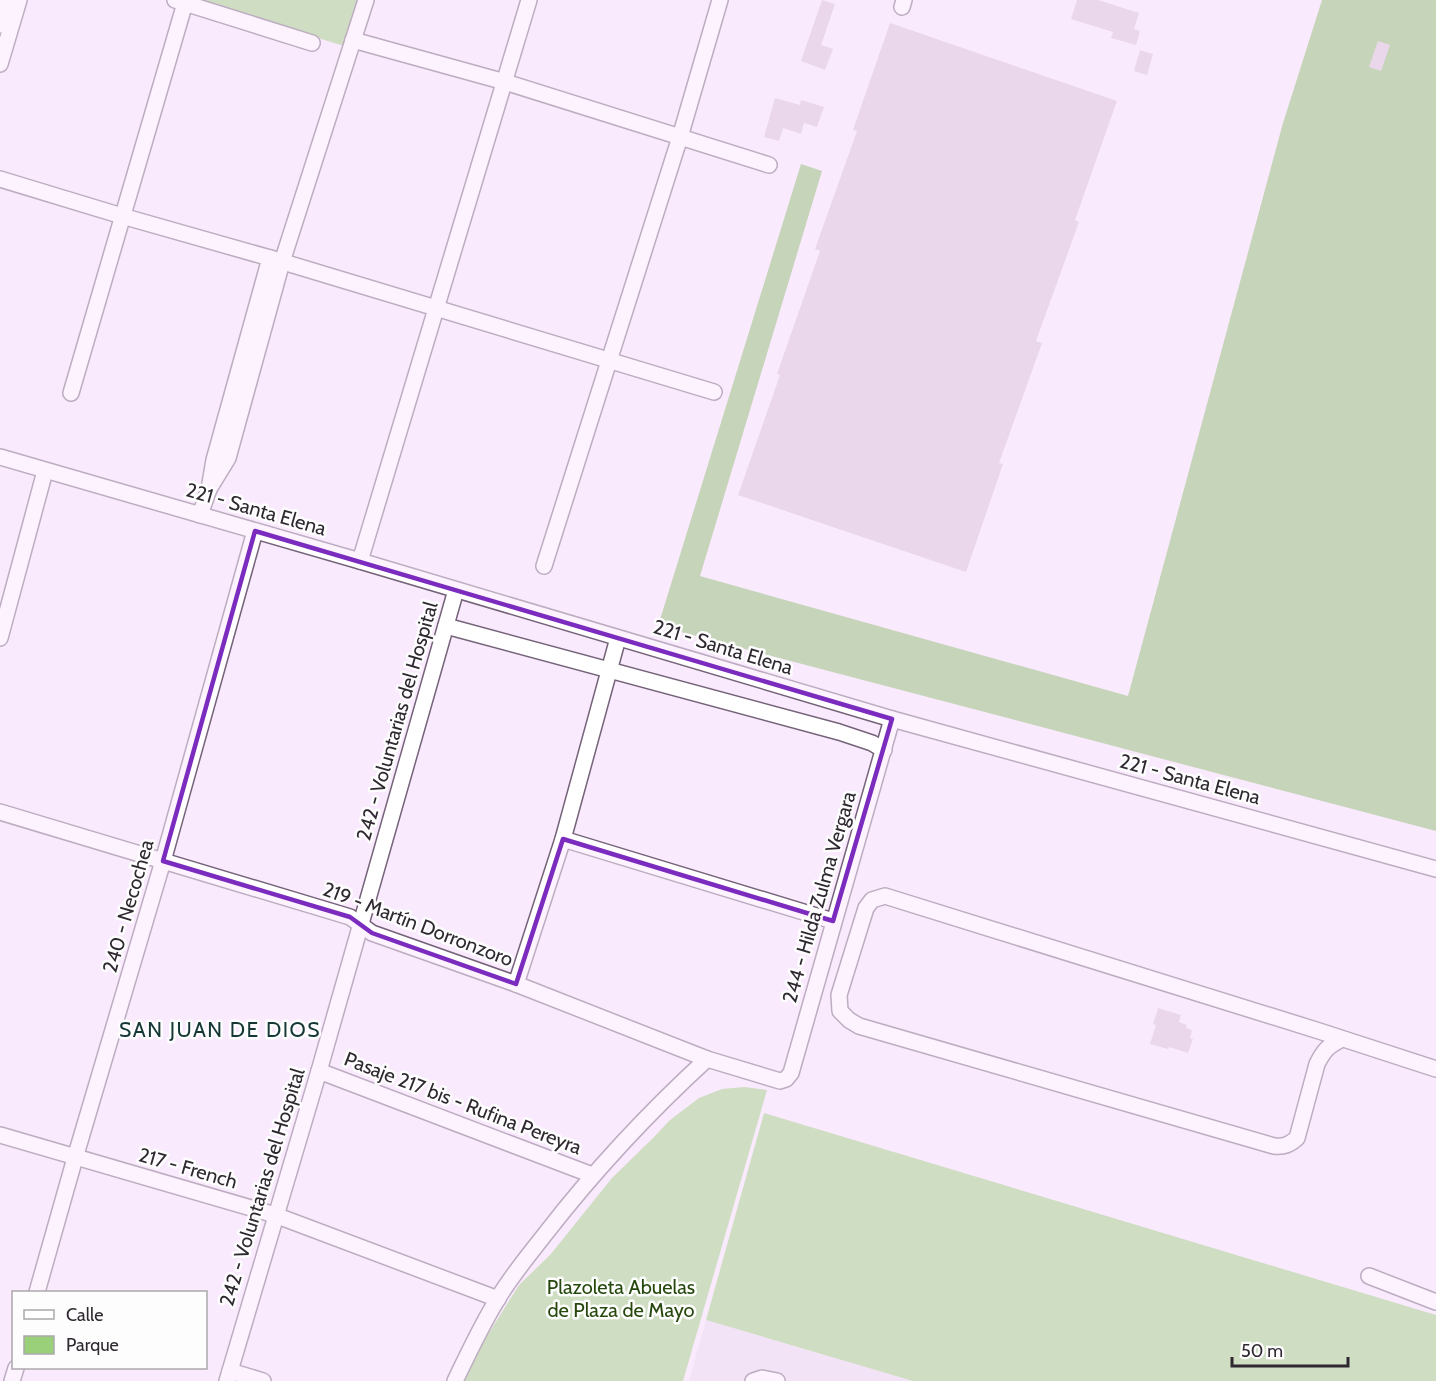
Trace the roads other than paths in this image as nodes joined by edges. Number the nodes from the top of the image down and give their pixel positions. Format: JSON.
{"nodes":[{"id":1,"x":8,"y":0,"type":"edge"},
{"id":2,"x":19,"y":0,"type":"edge"},
{"id":3,"x":366,"y":0,"type":"edge"},
{"id":4,"x":529,"y":0,"type":"edge"},
{"id":5,"x":720,"y":0,"type":"edge"},
{"id":6,"x":180,"y":2,"type":"edge"},
{"id":7,"x":0,"y":25,"type":"edge"},
{"id":8,"x":353,"y":40,"type":"junction"},
{"id":9,"x":312,"y":43,"type":"dead end"},
{"id":10,"x":0,"y":64,"type":"edge"},
{"id":11,"x":505,"y":82,"type":"junction"},
{"id":12,"x":680,"y":137,"type":"junction"},
{"id":13,"x":769,"y":165,"type":"dead end"},
{"id":14,"x":0,"y":179,"type":"edge"},
{"id":15,"x":122,"y":216,"type":"junction"},
{"id":16,"x":276,"y":260,"type":"junction"},
{"id":17,"x":437,"y":308,"type":"junction"},
{"id":18,"x":609,"y":360,"type":"junction"},
{"id":19,"x":714,"y":392,"type":"dead end"},
{"id":20,"x":71,"y":393,"type":"dead end"},
{"id":21,"x":0,"y":457,"type":"edge"},
{"id":22,"x":45,"y":471,"type":"junction"},
{"id":23,"x":200,"y":515,"type":"junction"},
{"id":24,"x":255,"y":531,"type":"junction"},
{"id":25,"x":360,"y":561,"type":"junction"},
{"id":26,"x":544,"y":566,"type":"dead end"},
{"id":27,"x":456,"y":590,"type":"junction"},
{"id":28,"x":446,"y":626,"type":"junction"},
{"id":29,"x":0,"y":638,"type":"edge"},
{"id":30,"x":618,"y":638,"type":"junction"},
{"id":31,"x":609,"y":670,"type":"junction"},
{"id":32,"x":892,"y":719,"type":"junction"},
{"id":33,"x":884,"y":750,"type":"junction"},
{"id":34,"x":0,"y":812,"type":"edge"},
{"id":35,"x":562,"y":839,"type":"junction"},
{"id":36,"x":163,"y":861,"type":"junction"},
{"id":37,"x":1436,"y":869,"type":"edge"},
{"id":38,"x":833,"y":921,"type":"junction"},
{"id":39,"x":361,"y":925,"type":"junction"},
{"id":40,"x":516,"y":984,"type":"junction"},
{"id":41,"x":1342,"y":1039,"type":"junction"},
{"id":42,"x":707,"y":1059,"type":"junction"},
{"id":43,"x":1436,"y":1069,"type":"edge"},
{"id":44,"x":319,"y":1071,"type":"junction"},
{"id":45,"x":780,"y":1081,"type":"joint"},
{"id":46,"x":0,"y":1135,"type":"edge"},
{"id":47,"x":75,"y":1158,"type":"junction"},
{"id":48,"x":592,"y":1175,"type":"junction"},
{"id":49,"x":275,"y":1215,"type":"junction"},
{"id":50,"x":1369,"y":1276,"type":"dead end"},
{"id":51,"x":38,"y":1291,"type":"edge"},
{"id":52,"x":498,"y":1299,"type":"junction"},
{"id":53,"x":1436,"y":1302,"type":"edge"},
{"id":54,"x":228,"y":1376,"type":"edge"},
{"id":55,"x":262,"y":1381,"type":"edge"},
{"id":56,"x":455,"y":1381,"type":"edge"},
{"id":57,"x":753,"y":1381,"type":"edge"},
{"id":58,"x":777,"y":1381,"type":"edge"}],
"edges":[{"from":1,"to":7,"type":"street"},
{"from":2,"to":10,"type":"street"},
{"from":3,"to":8,"type":"street"},
{"from":4,"to":11,"type":"street"},
{"from":5,"to":12,"type":"street"},
{"from":6,"to":9,"type":"street"},
{"from":6,"to":15,"type":"street"},
{"from":8,"to":11,"type":"street"},
{"from":8,"to":16,"type":"street"},
{"from":11,"to":12,"type":"street"},
{"from":11,"to":17,"type":"street"},
{"from":12,"to":13,"type":"street"},
{"from":12,"to":18,"type":"street"},
{"from":14,"to":15,"type":"street"},
{"from":15,"to":16,"type":"street"},
{"from":15,"to":20,"type":"street"},
{"from":16,"to":17,"type":"street"},
{"from":16,"to":23,"type":"street"},
{"from":17,"to":18,"type":"street"},
{"from":17,"to":25,"type":"street"},
{"from":18,"to":19,"type":"street"},
{"from":18,"to":26,"type":"street"},
{"from":21,"to":22,"type":"street","name":"221 - Santa Elena"},
{"from":22,"to":23,"type":"street","name":"221 - Santa Elena"},
{"from":22,"to":29,"type":"street"},
{"from":23,"to":24,"type":"street","name":"221 - Santa Elena"},
{"from":24,"to":25,"type":"street","name":"221 - Santa Elena"},
{"from":24,"to":36,"type":"street","name":"240 - Necochea"},
{"from":25,"to":27,"type":"street","name":"221 - Santa Elena"},
{"from":27,"to":28,"type":"street","name":"242 - Voluntarias del Hospital"},
{"from":27,"to":30,"type":"street","name":"221 - Santa Elena"},
{"from":28,"to":31,"type":"street"},
{"from":28,"to":39,"type":"street","name":"242 - Voluntarias del Hospital"},
{"from":30,"to":31,"type":"street"},
{"from":30,"to":32,"type":"street","name":"221 - Santa Elena"},
{"from":31,"to":33,"type":"street"},
{"from":31,"to":35,"type":"street"},
{"from":32,"to":33,"type":"street","name":"244 - Hilda Zulma Vergara"},
{"from":32,"to":37,"type":"street","name":"221 - Santa Elena"},
{"from":33,"to":38,"type":"street","name":"244 - Hilda Zulma Vergara"},
{"from":34,"to":36,"type":"street","name":"219 - Martín Dorronzoro"},
{"from":35,"to":38,"type":"street"},
{"from":35,"to":40,"type":"street"},
{"from":36,"to":39,"type":"street","name":"219 - Martín Dorronzoro"},
{"from":36,"to":47,"type":"street","name":"240 - Necochea"},
{"from":38,"to":45,"type":"street","name":"244 - Hilda Zulma Vergara"},
{"from":39,"to":40,"type":"street","name":"219 - Martín Dorronzoro"},
{"from":39,"to":44,"type":"street","name":"242 - Voluntarias del Hospital"},
{"from":40,"to":42,"type":"street","name":"219 - Martín Dorronzoro"},
{"from":41,"to":41,"type":"street"},
{"from":41,"to":43,"type":"street"},
{"from":42,"to":45,"type":"street","name":"219 - Martín Dorronzoro"},
{"from":42,"to":48,"type":"street"},
{"from":44,"to":48,"type":"street","name":"Pasaje 217 bis - Rufina Pereyra"},
{"from":44,"to":49,"type":"street","name":"242 - Voluntarias del Hospital"},
{"from":46,"to":47,"type":"street","name":"217 - French"},
{"from":47,"to":49,"type":"street","name":"217 - French"},
{"from":47,"to":51,"type":"street","name":"240 - Necochea"},
{"from":48,"to":52,"type":"street"},
{"from":49,"to":52,"type":"street","name":"217 - French"},
{"from":49,"to":54,"type":"street","name":"242 - Voluntarias del Hospital"},
{"from":50,"to":53,"type":"street"},
{"from":52,"to":56,"type":"street"},
{"from":54,"to":55,"type":"street"},
{"from":57,"to":58,"type":"street"}]}
